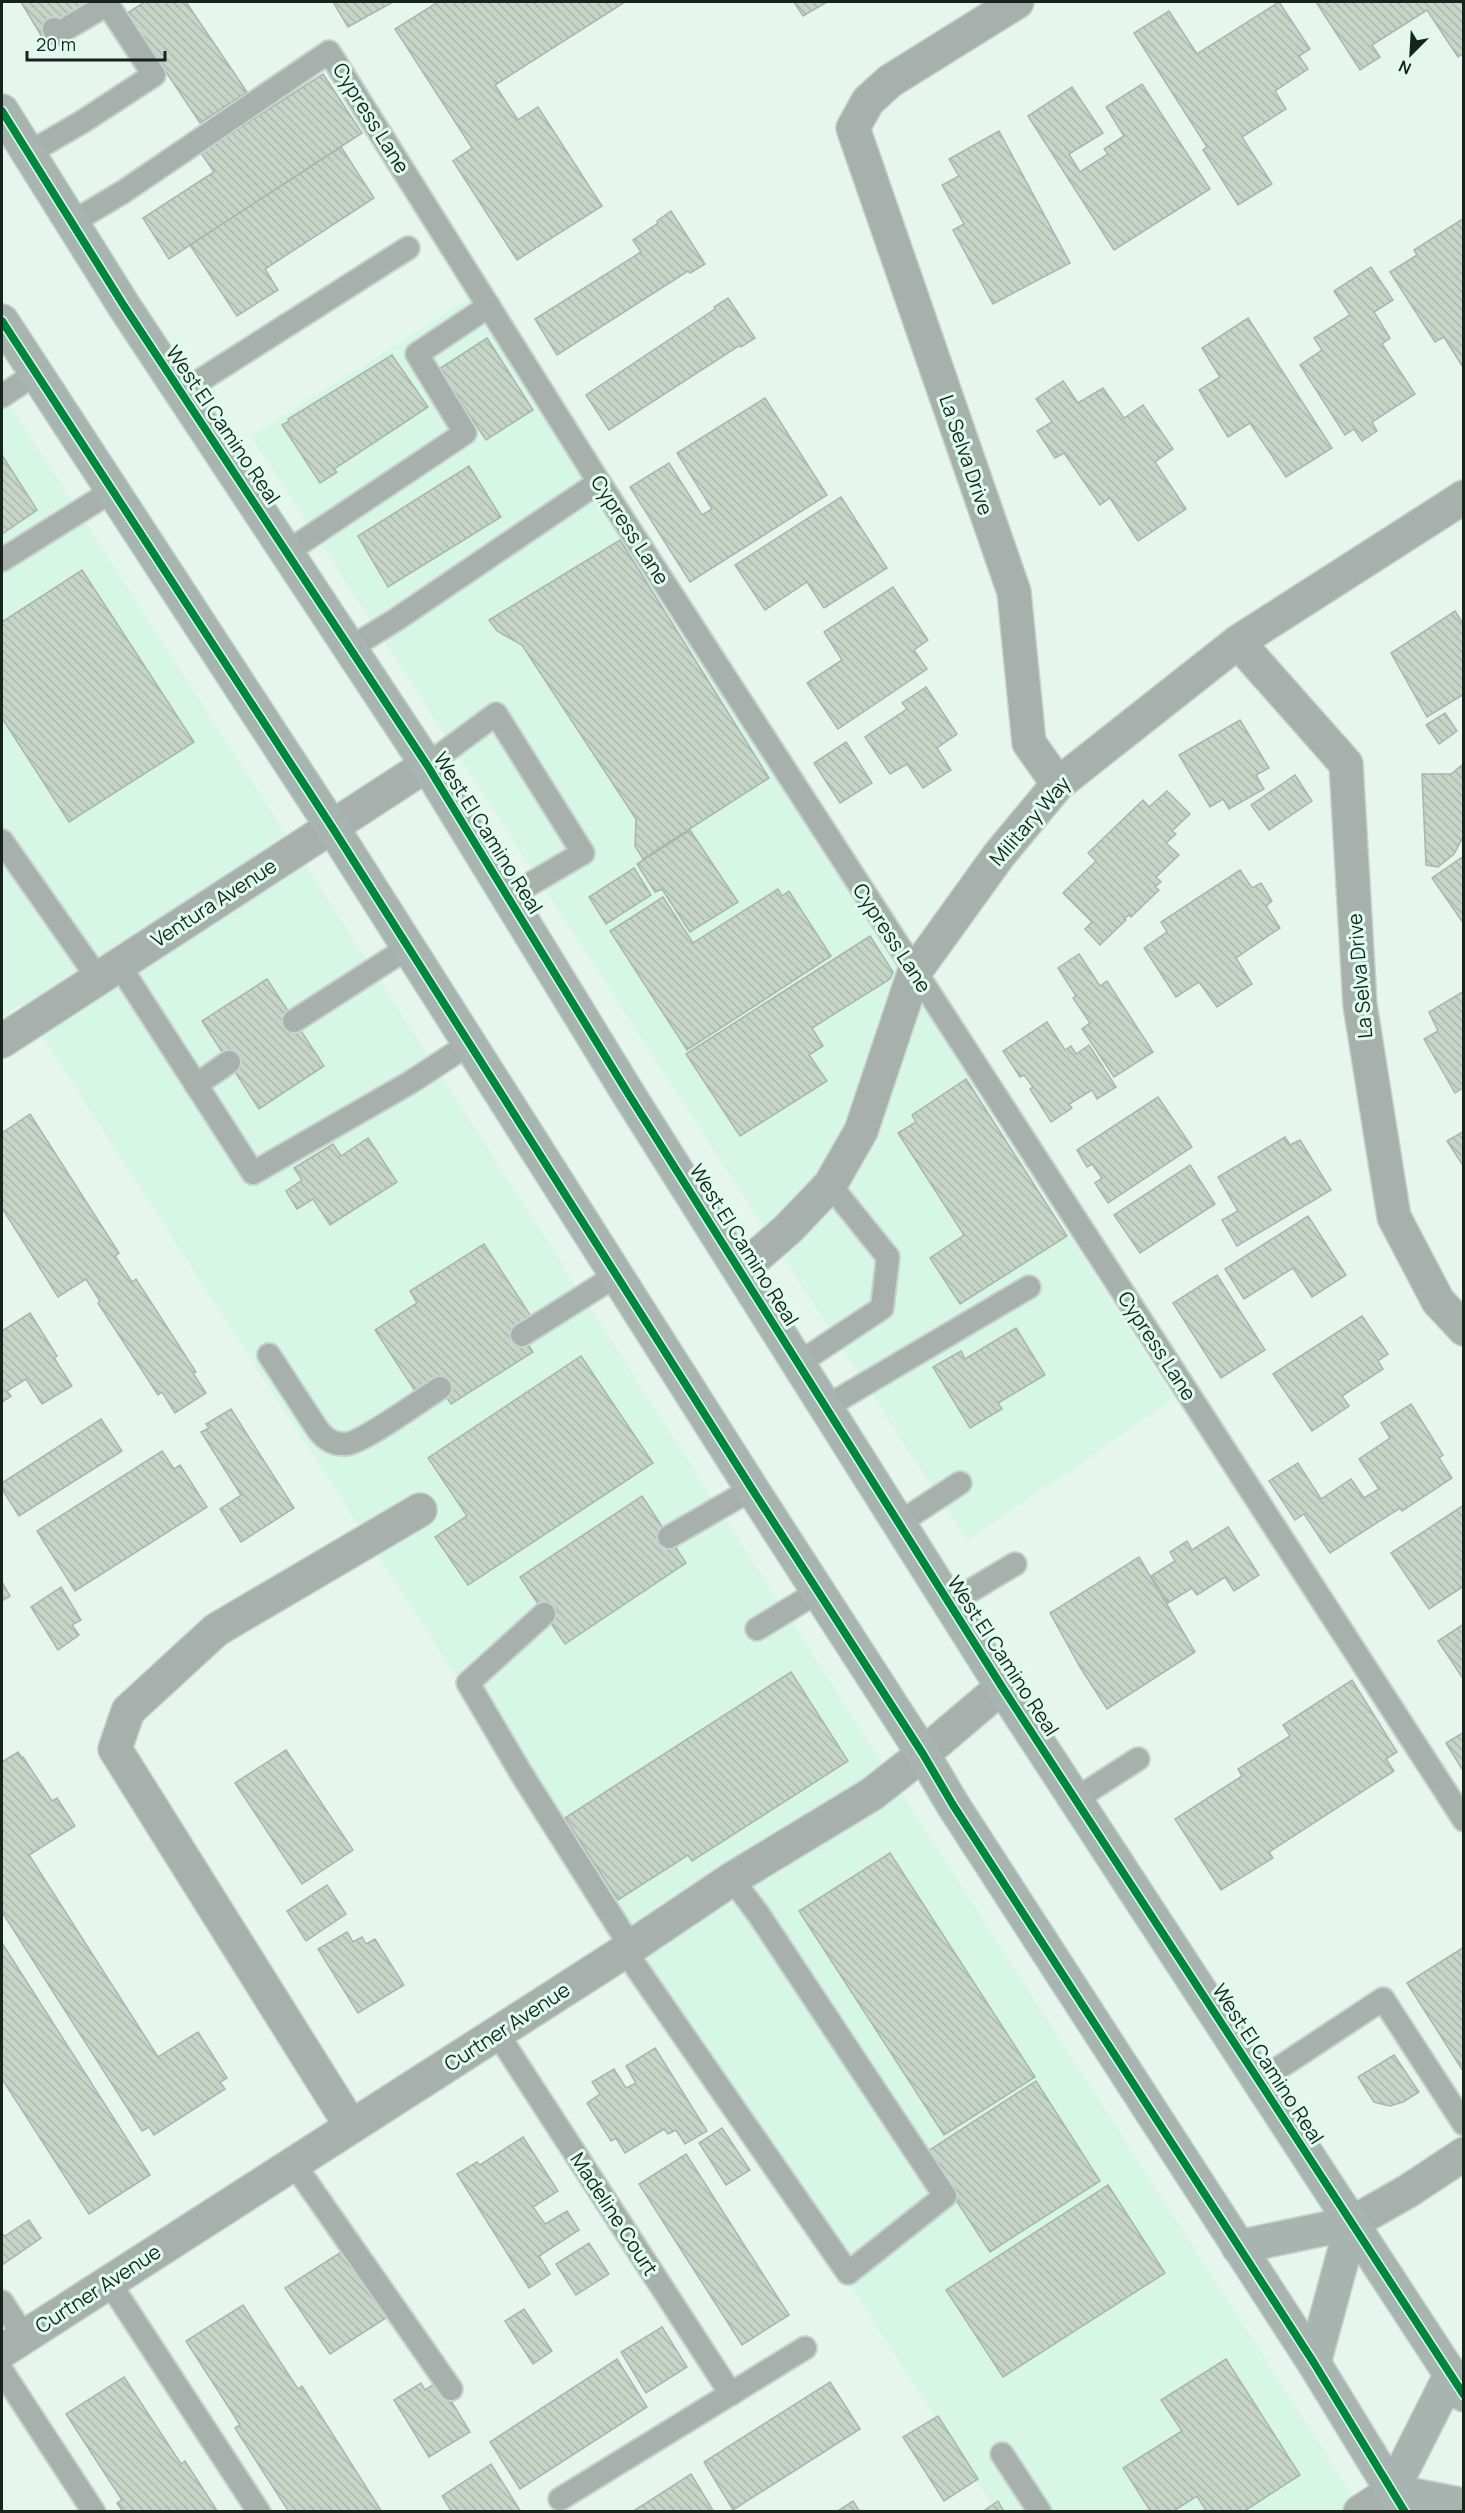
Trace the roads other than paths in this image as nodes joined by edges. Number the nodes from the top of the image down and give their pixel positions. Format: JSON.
{"nodes":[{"id":1,"x":1017,"y":2,"type":"edge"},
{"id":2,"x":86,"y":13,"type":"edge"},
{"id":3,"x":2,"y":111,"type":"edge"},
{"id":4,"x":27,"y":153,"type":"junction"},
{"id":5,"x":71,"y":223,"type":"junction"},
{"id":6,"x":408,"y":248,"type":"dead end"},
{"id":7,"x":489,"y":306,"type":"junction"},
{"id":8,"x":2,"y":321,"type":"edge"},
{"id":9,"x":34,"y":374,"type":"junction"},
{"id":10,"x":182,"y":392,"type":"junction"},
{"id":11,"x":2,"y":396,"type":"edge"},
{"id":12,"x":599,"y":482,"type":"junction"},
{"id":13,"x":112,"y":491,"type":"junction"},
{"id":14,"x":1464,"y":498,"type":"edge"},
{"id":15,"x":287,"y":552,"type":"junction"},
{"id":16,"x":2,"y":560,"type":"edge"},
{"id":17,"x":1238,"y":642,"type":"junction"},
{"id":18,"x":350,"y":648,"type":"junction"},
{"id":19,"x":427,"y":765,"type":"junction"},
{"id":20,"x":1058,"y":784,"type":"junction"},
{"id":21,"x":332,"y":826,"type":"junction"},
{"id":22,"x":2,"y":841,"type":"edge"},
{"id":23,"x":508,"y":897,"type":"junction"},
{"id":24,"x":409,"y":947,"type":"junction"},
{"id":25,"x":108,"y":971,"type":"junction"},
{"id":26,"x":914,"y":973,"type":"junction"},
{"id":27,"x":294,"y":1021,"type":"dead end"},
{"id":28,"x":2,"y":1041,"type":"edge"},
{"id":29,"x":469,"y":1044,"type":"junction"},
{"id":30,"x":229,"y":1062,"type":"dead end"},
{"id":31,"x":196,"y":1084,"type":"junction"},
{"id":32,"x":830,"y":1185,"type":"junction"},
{"id":33,"x":741,"y":1270,"type":"junction"},
{"id":34,"x":617,"y":1275,"type":"junction"},
{"id":35,"x":1029,"y":1287,"type":"dead end"},
{"id":36,"x":1464,"y":1329,"type":"edge"},
{"id":37,"x":522,"y":1335,"type":"dead end"},
{"id":38,"x":269,"y":1355,"type":"dead end"},
{"id":39,"x":799,"y":1363,"type":"junction"},
{"id":40,"x":440,"y":1388,"type":"dead end"},
{"id":41,"x":826,"y":1407,"type":"junction"},
{"id":42,"x":960,"y":1482,"type":"dead end"},
{"id":43,"x":752,"y":1490,"type":"junction"},
{"id":44,"x":420,"y":1510,"type":"dead end"},
{"id":45,"x":899,"y":1523,"type":"junction"},
{"id":46,"x":669,"y":1537,"type":"dead end"},
{"id":47,"x":1015,"y":1564,"type":"dead end"},
{"id":48,"x":819,"y":1591,"type":"junction"},
{"id":49,"x":950,"y":1603,"type":"junction"},
{"id":50,"x":544,"y":1614,"type":"dead end"},
{"id":51,"x":757,"y":1629,"type":"dead end"},
{"id":52,"x":1002,"y":1687,"type":"junction"},
{"id":53,"x":924,"y":1754,"type":"junction"},
{"id":54,"x":1138,"y":1759,"type":"dead end"},
{"id":55,"x":1076,"y":1799,"type":"junction"},
{"id":56,"x":1464,"y":1820,"type":"edge"},
{"id":57,"x":732,"y":1879,"type":"junction"},
{"id":58,"x":628,"y":1949,"type":"junction"},
{"id":59,"x":497,"y":2033,"type":"junction"},
{"id":60,"x":1259,"y":2081,"type":"junction"},
{"id":61,"x":1464,"y":2124,"type":"edge"},
{"id":62,"x":351,"y":2126,"type":"junction"},
{"id":63,"x":1464,"y":2154,"type":"edge"},
{"id":64,"x":294,"y":2164,"type":"junction"},
{"id":65,"x":1352,"y":2223,"type":"junction"},
{"id":66,"x":1238,"y":2247,"type":"junction"},
{"id":67,"x":109,"y":2282,"type":"junction"},
{"id":68,"x":2,"y":2302,"type":"edge"},
{"id":69,"x":13,"y":2343,"type":"edge"},
{"id":70,"x":805,"y":2349,"type":"dead end"},
{"id":71,"x":1314,"y":2364,"type":"junction"},
{"id":72,"x":2,"y":2372,"type":"edge"},
{"id":73,"x":1457,"y":2384,"type":"edge"},
{"id":74,"x":451,"y":2389,"type":"dead end"},
{"id":75,"x":731,"y":2394,"type":"junction"},
{"id":76,"x":1002,"y":2454,"type":"dead end"},
{"id":77,"x":560,"y":2499,"type":"dead end"},
{"id":78,"x":1399,"y":2501,"type":"edge"},
{"id":79,"x":1464,"y":2505,"type":"edge"},
{"id":80,"x":94,"y":2511,"type":"edge"},
{"id":81,"x":259,"y":2511,"type":"edge"},
{"id":82,"x":1040,"y":2511,"type":"edge"},
{"id":83,"x":1360,"y":2511,"type":"edge"}],
"edges":[{"from":1,"to":20,"type":"street","name":"La Selva Drive"},
{"from":2,"to":4,"type":"lane"},
{"from":3,"to":4,"type":"main road","name":"West El Camino Real"},
{"from":4,"to":5,"type":"main road","name":"West El Camino Real"},
{"from":5,"to":7,"type":"lane","name":"Cypress Lane"},
{"from":5,"to":10,"type":"main road","name":"West El Camino Real"},
{"from":6,"to":10,"type":"lane"},
{"from":7,"to":12,"type":"lane","name":"Cypress Lane"},
{"from":7,"to":15,"type":"lane"},
{"from":8,"to":9,"type":"main road"},
{"from":9,"to":11,"type":"lane"},
{"from":9,"to":13,"type":"main road"},
{"from":10,"to":15,"type":"main road","name":"West El Camino Real"},
{"from":12,"to":18,"type":"lane"},
{"from":12,"to":26,"type":"lane","name":"Cypress Lane"},
{"from":13,"to":16,"type":"lane"},
{"from":13,"to":21,"type":"main road"},
{"from":14,"to":17,"type":"street","name":"Military Way"},
{"from":15,"to":18,"type":"main road","name":"West El Camino Real"},
{"from":17,"to":20,"type":"street","name":"Military Way"},
{"from":17,"to":36,"type":"street","name":"La Selva Drive"},
{"from":18,"to":19,"type":"main road","name":"West El Camino Real"},
{"from":19,"to":21,"type":"street","name":"Ventura Avenue"},
{"from":19,"to":23,"type":"main road","name":"West El Camino Real"},
{"from":19,"to":23,"type":"lane"},
{"from":20,"to":26,"type":"street","name":"Military Way"},
{"from":21,"to":24,"type":"main road"},
{"from":21,"to":25,"type":"street","name":"Ventura Avenue"},
{"from":22,"to":25,"type":"lane"},
{"from":23,"to":33,"type":"main road","name":"West El Camino Real"},
{"from":24,"to":27,"type":"lane"},
{"from":24,"to":29,"type":"main road"},
{"from":25,"to":28,"type":"street","name":"Ventura Avenue"},
{"from":25,"to":31,"type":"lane"},
{"from":26,"to":32,"type":"street","name":"Military Way"},
{"from":26,"to":56,"type":"lane","name":"Cypress Lane"},
{"from":29,"to":31,"type":"lane"},
{"from":29,"to":34,"type":"main road"},
{"from":30,"to":31,"type":"lane"},
{"from":32,"to":33,"type":"street","name":"Military Way"},
{"from":32,"to":39,"type":"lane"},
{"from":33,"to":39,"type":"main road","name":"West El Camino Real"},
{"from":34,"to":37,"type":"lane"},
{"from":34,"to":43,"type":"main road"},
{"from":35,"to":41,"type":"lane"},
{"from":38,"to":40,"type":"lane"},
{"from":39,"to":41,"type":"main road","name":"West El Camino Real"},
{"from":41,"to":45,"type":"main road","name":"West El Camino Real"},
{"from":42,"to":45,"type":"lane"},
{"from":43,"to":46,"type":"lane"},
{"from":43,"to":48,"type":"main road"},
{"from":44,"to":62,"type":"street"},
{"from":45,"to":49,"type":"main road","name":"West El Camino Real"},
{"from":47,"to":49,"type":"lane"},
{"from":48,"to":51,"type":"lane"},
{"from":48,"to":53,"type":"main road"},
{"from":49,"to":52,"type":"main road","name":"West El Camino Real"},
{"from":50,"to":58,"type":"lane"},
{"from":52,"to":53,"type":"street","name":"Curtner Avenue"},
{"from":52,"to":55,"type":"main road","name":"West El Camino Real"},
{"from":53,"to":57,"type":"street","name":"Curtner Avenue"},
{"from":53,"to":66,"type":"main road"},
{"from":54,"to":55,"type":"lane"},
{"from":55,"to":60,"type":"main road","name":"West El Camino Real"},
{"from":57,"to":58,"type":"street","name":"Curtner Avenue"},
{"from":57,"to":58,"type":"lane"},
{"from":58,"to":59,"type":"street","name":"Curtner Avenue"},
{"from":59,"to":62,"type":"street","name":"Curtner Avenue"},
{"from":59,"to":75,"type":"lane","name":"Madeline Court"},
{"from":60,"to":61,"type":"lane"},
{"from":60,"to":65,"type":"main road","name":"West El Camino Real"},
{"from":62,"to":64,"type":"street","name":"Curtner Avenue"},
{"from":63,"to":65,"type":"street"},
{"from":64,"to":67,"type":"street","name":"Curtner Avenue"},
{"from":64,"to":74,"type":"lane"},
{"from":65,"to":66,"type":"main road"},
{"from":65,"to":71,"type":"main road"},
{"from":65,"to":73,"type":"main road","name":"West El Camino Real"},
{"from":66,"to":71,"type":"main road"},
{"from":67,"to":69,"type":"street","name":"Curtner Avenue"},
{"from":67,"to":81,"type":"lane"},
{"from":68,"to":69,"type":"lane"},
{"from":70,"to":75,"type":"lane"},
{"from":71,"to":78,"type":"main road"},
{"from":72,"to":80,"type":"lane"},
{"from":73,"to":78,"type":"main road"},
{"from":75,"to":77,"type":"lane"},
{"from":76,"to":82,"type":"lane"},
{"from":78,"to":79,"type":"main road"},
{"from":78,"to":83,"type":"street"}]}
